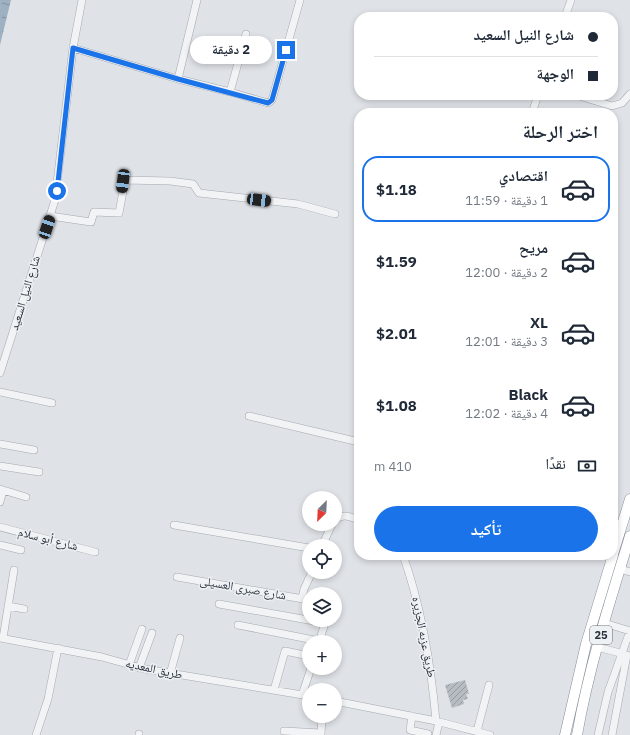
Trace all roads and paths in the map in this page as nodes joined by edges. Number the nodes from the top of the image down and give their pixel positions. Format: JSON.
{"nodes":[{"id":1,"x":82,"y":0,"type":"edge"},
{"id":2,"x":197,"y":0,"type":"edge"},
{"id":3,"x":300,"y":0,"type":"edge"},
{"id":4,"x":571,"y":0,"type":"edge"},
{"id":5,"x":567,"y":12,"type":"edge"},
{"id":6,"x":246,"y":34,"type":"dead end"},
{"id":7,"x":73,"y":48,"type":"junction"},
{"id":8,"x":178,"y":79,"type":"junction"},
{"id":9,"x":230,"y":92,"type":"junction"},
{"id":10,"x":630,"y":94,"type":"edge"},
{"id":11,"x":592,"y":100,"type":"edge"},
{"id":12,"x":335,"y":214,"type":"dead end"},
{"id":13,"x":50,"y":216,"type":"junction"},
{"id":14,"x":0,"y":373,"type":"edge"},
{"id":15,"x":0,"y":392,"type":"edge"},
{"id":16,"x":52,"y":403,"type":"dead end"},
{"id":17,"x":249,"y":416,"type":"dead end"},
{"id":18,"x":354,"y":441,"type":"edge"},
{"id":19,"x":0,"y":444,"type":"edge"},
{"id":20,"x":34,"y":450,"type":"dead end"},
{"id":21,"x":0,"y":466,"type":"edge"},
{"id":22,"x":39,"y":472,"type":"dead end"},
{"id":23,"x":2,"y":490,"type":"edge"},
{"id":24,"x":26,"y":497,"type":"dead end"},
{"id":25,"x":630,"y":499,"type":"edge"},
{"id":26,"x":0,"y":502,"type":"edge"},
{"id":27,"x":342,"y":516,"type":"edge"},
{"id":28,"x":354,"y":518,"type":"edge"},
{"id":29,"x":174,"y":525,"type":"dead end"},
{"id":30,"x":0,"y":527,"type":"edge"},
{"id":31,"x":619,"y":534,"type":"junction"},
{"id":32,"x":618,"y":537,"type":"edge"},
{"id":33,"x":630,"y":537,"type":"edge"},
{"id":34,"x":0,"y":545,"type":"edge"},
{"id":35,"x":302,"y":547,"type":"edge"},
{"id":36,"x":21,"y":550,"type":"dead end"},
{"id":37,"x":95,"y":552,"type":"dead end"},
{"id":38,"x":405,"y":560,"type":"edge"},
{"id":39,"x":611,"y":560,"type":"edge"},
{"id":40,"x":613,"y":560,"type":"edge"},
{"id":41,"x":620,"y":569,"type":"junction"},
{"id":42,"x":14,"y":570,"type":"dead end"},
{"id":43,"x":630,"y":572,"type":"edge"},
{"id":44,"x":177,"y":577,"type":"dead end"},
{"id":45,"x":302,"y":598,"type":"edge"},
{"id":46,"x":219,"y":604,"type":"dead end"},
{"id":47,"x":8,"y":606,"type":"junction"},
{"id":48,"x":24,"y":609,"type":"dead end"},
{"id":49,"x":302,"y":618,"type":"edge"},
{"id":50,"x":604,"y":623,"type":"junction"},
{"id":51,"x":238,"y":626,"type":"dead end"},
{"id":52,"x":142,"y":629,"type":"dead end"},
{"id":53,"x":630,"y":631,"type":"edge"},
{"id":54,"x":152,"y":633,"type":"dead end"},
{"id":55,"x":1,"y":638,"type":"edge"},
{"id":56,"x":180,"y":638,"type":"dead end"},
{"id":57,"x":302,"y":639,"type":"edge"},
{"id":58,"x":597,"y":647,"type":"junction"},
{"id":59,"x":58,"y":648,"type":"junction"},
{"id":60,"x":302,"y":655,"type":"edge"},
{"id":61,"x":626,"y":655,"type":"edge"},
{"id":62,"x":129,"y":665,"type":"junction"},
{"id":63,"x":139,"y":668,"type":"junction"},
{"id":64,"x":170,"y":674,"type":"junction"},
{"id":65,"x":489,"y":685,"type":"dead end"},
{"id":66,"x":274,"y":690,"type":"junction"},
{"id":67,"x":302,"y":695,"type":"edge"},
{"id":68,"x":342,"y":702,"type":"edge"},
{"id":69,"x":412,"y":716,"type":"junction"},
{"id":70,"x":438,"y":721,"type":"junction"},
{"id":71,"x":322,"y":723,"type":"edge"},
{"id":72,"x":284,"y":731,"type":"dead end"},
{"id":73,"x":477,"y":732,"type":"junction"},
{"id":74,"x":321,"y":734,"type":"edge"},
{"id":75,"x":428,"y":734,"type":"edge"},
{"id":76,"x":36,"y":735,"type":"edge"},
{"id":77,"x":436,"y":735,"type":"edge"},
{"id":78,"x":490,"y":735,"type":"edge"},
{"id":79,"x":565,"y":735,"type":"edge"},
{"id":80,"x":577,"y":735,"type":"edge"},
{"id":81,"x":598,"y":735,"type":"edge"},
{"id":82,"x":612,"y":735,"type":"edge"}],
"edges":[{"from":1,"to":7,"type":"street","name":"شارع النيل السعيد"},
{"from":2,"to":8,"type":"street"},
{"from":3,"to":9,"type":"street"},
{"from":4,"to":5,"type":"street"},
{"from":6,"to":9,"type":"street"},
{"from":7,"to":8,"type":"street"},
{"from":7,"to":13,"type":"street","name":"شارع النيل السعيد"},
{"from":8,"to":9,"type":"street"},
{"from":10,"to":11,"type":"street"},
{"from":12,"to":13,"type":"street"},
{"from":13,"to":14,"type":"street","name":"شارع النيل السعيد"},
{"from":15,"to":16,"type":"street"},
{"from":17,"to":18,"type":"street"},
{"from":19,"to":20,"type":"street"},
{"from":21,"to":22,"type":"street"},
{"from":23,"to":24,"type":"street"},
{"from":23,"to":26,"type":"street"},
{"from":25,"to":31,"type":"highway","number":"25"},
{"from":27,"to":28,"type":"street"},
{"from":29,"to":35,"type":"street"},
{"from":30,"to":37,"type":"street","name":"شارع أبو سلام"},
{"from":31,"to":32,"type":"highway","number":"25"},
{"from":31,"to":33,"type":"highway"},
{"from":33,"to":41,"type":"highway","number":"25"},
{"from":34,"to":36,"type":"street"},
{"from":38,"to":70,"type":"street","name":"طريق عزبه الجزيره"},
{"from":39,"to":79,"type":"highway","number":"25"},
{"from":40,"to":41,"type":"highway"},
{"from":41,"to":43,"type":"street"},
{"from":41,"to":50,"type":"highway","number":"25"},
{"from":42,"to":47,"type":"street"},
{"from":44,"to":45,"type":"street","name":"شارع صبرى العسيلى"},
{"from":46,"to":49,"type":"street"},
{"from":47,"to":48,"type":"street"},
{"from":47,"to":55,"type":"street"},
{"from":50,"to":53,"type":"street"},
{"from":50,"to":58,"type":"highway","number":"25"},
{"from":51,"to":57,"type":"street"},
{"from":52,"to":62,"type":"street"},
{"from":53,"to":61,"type":"street"},
{"from":54,"to":63,"type":"street"},
{"from":55,"to":59,"type":"street","name":"طريق المعديه"},
{"from":56,"to":64,"type":"street"},
{"from":58,"to":61,"type":"street"},
{"from":58,"to":80,"type":"highway","number":"25"},
{"from":59,"to":62,"type":"street","name":"طريق المعديه"},
{"from":59,"to":76,"type":"street"},
{"from":60,"to":66,"type":"street"},
{"from":61,"to":81,"type":"street"},
{"from":61,"to":82,"type":"street"},
{"from":62,"to":63,"type":"street","name":"طريق المعديه"},
{"from":63,"to":64,"type":"street","name":"طريق المعديه"},
{"from":64,"to":66,"type":"street","name":"طريق المعديه"},
{"from":65,"to":73,"type":"street"},
{"from":66,"to":67,"type":"street","name":"طريق المعديه"},
{"from":68,"to":69,"type":"street"},
{"from":69,"to":70,"type":"street"},
{"from":69,"to":75,"type":"street"},
{"from":70,"to":73,"type":"street"},
{"from":70,"to":77,"type":"street"},
{"from":71,"to":74,"type":"street"},
{"from":72,"to":74,"type":"street"},
{"from":73,"to":78,"type":"street"}]}
